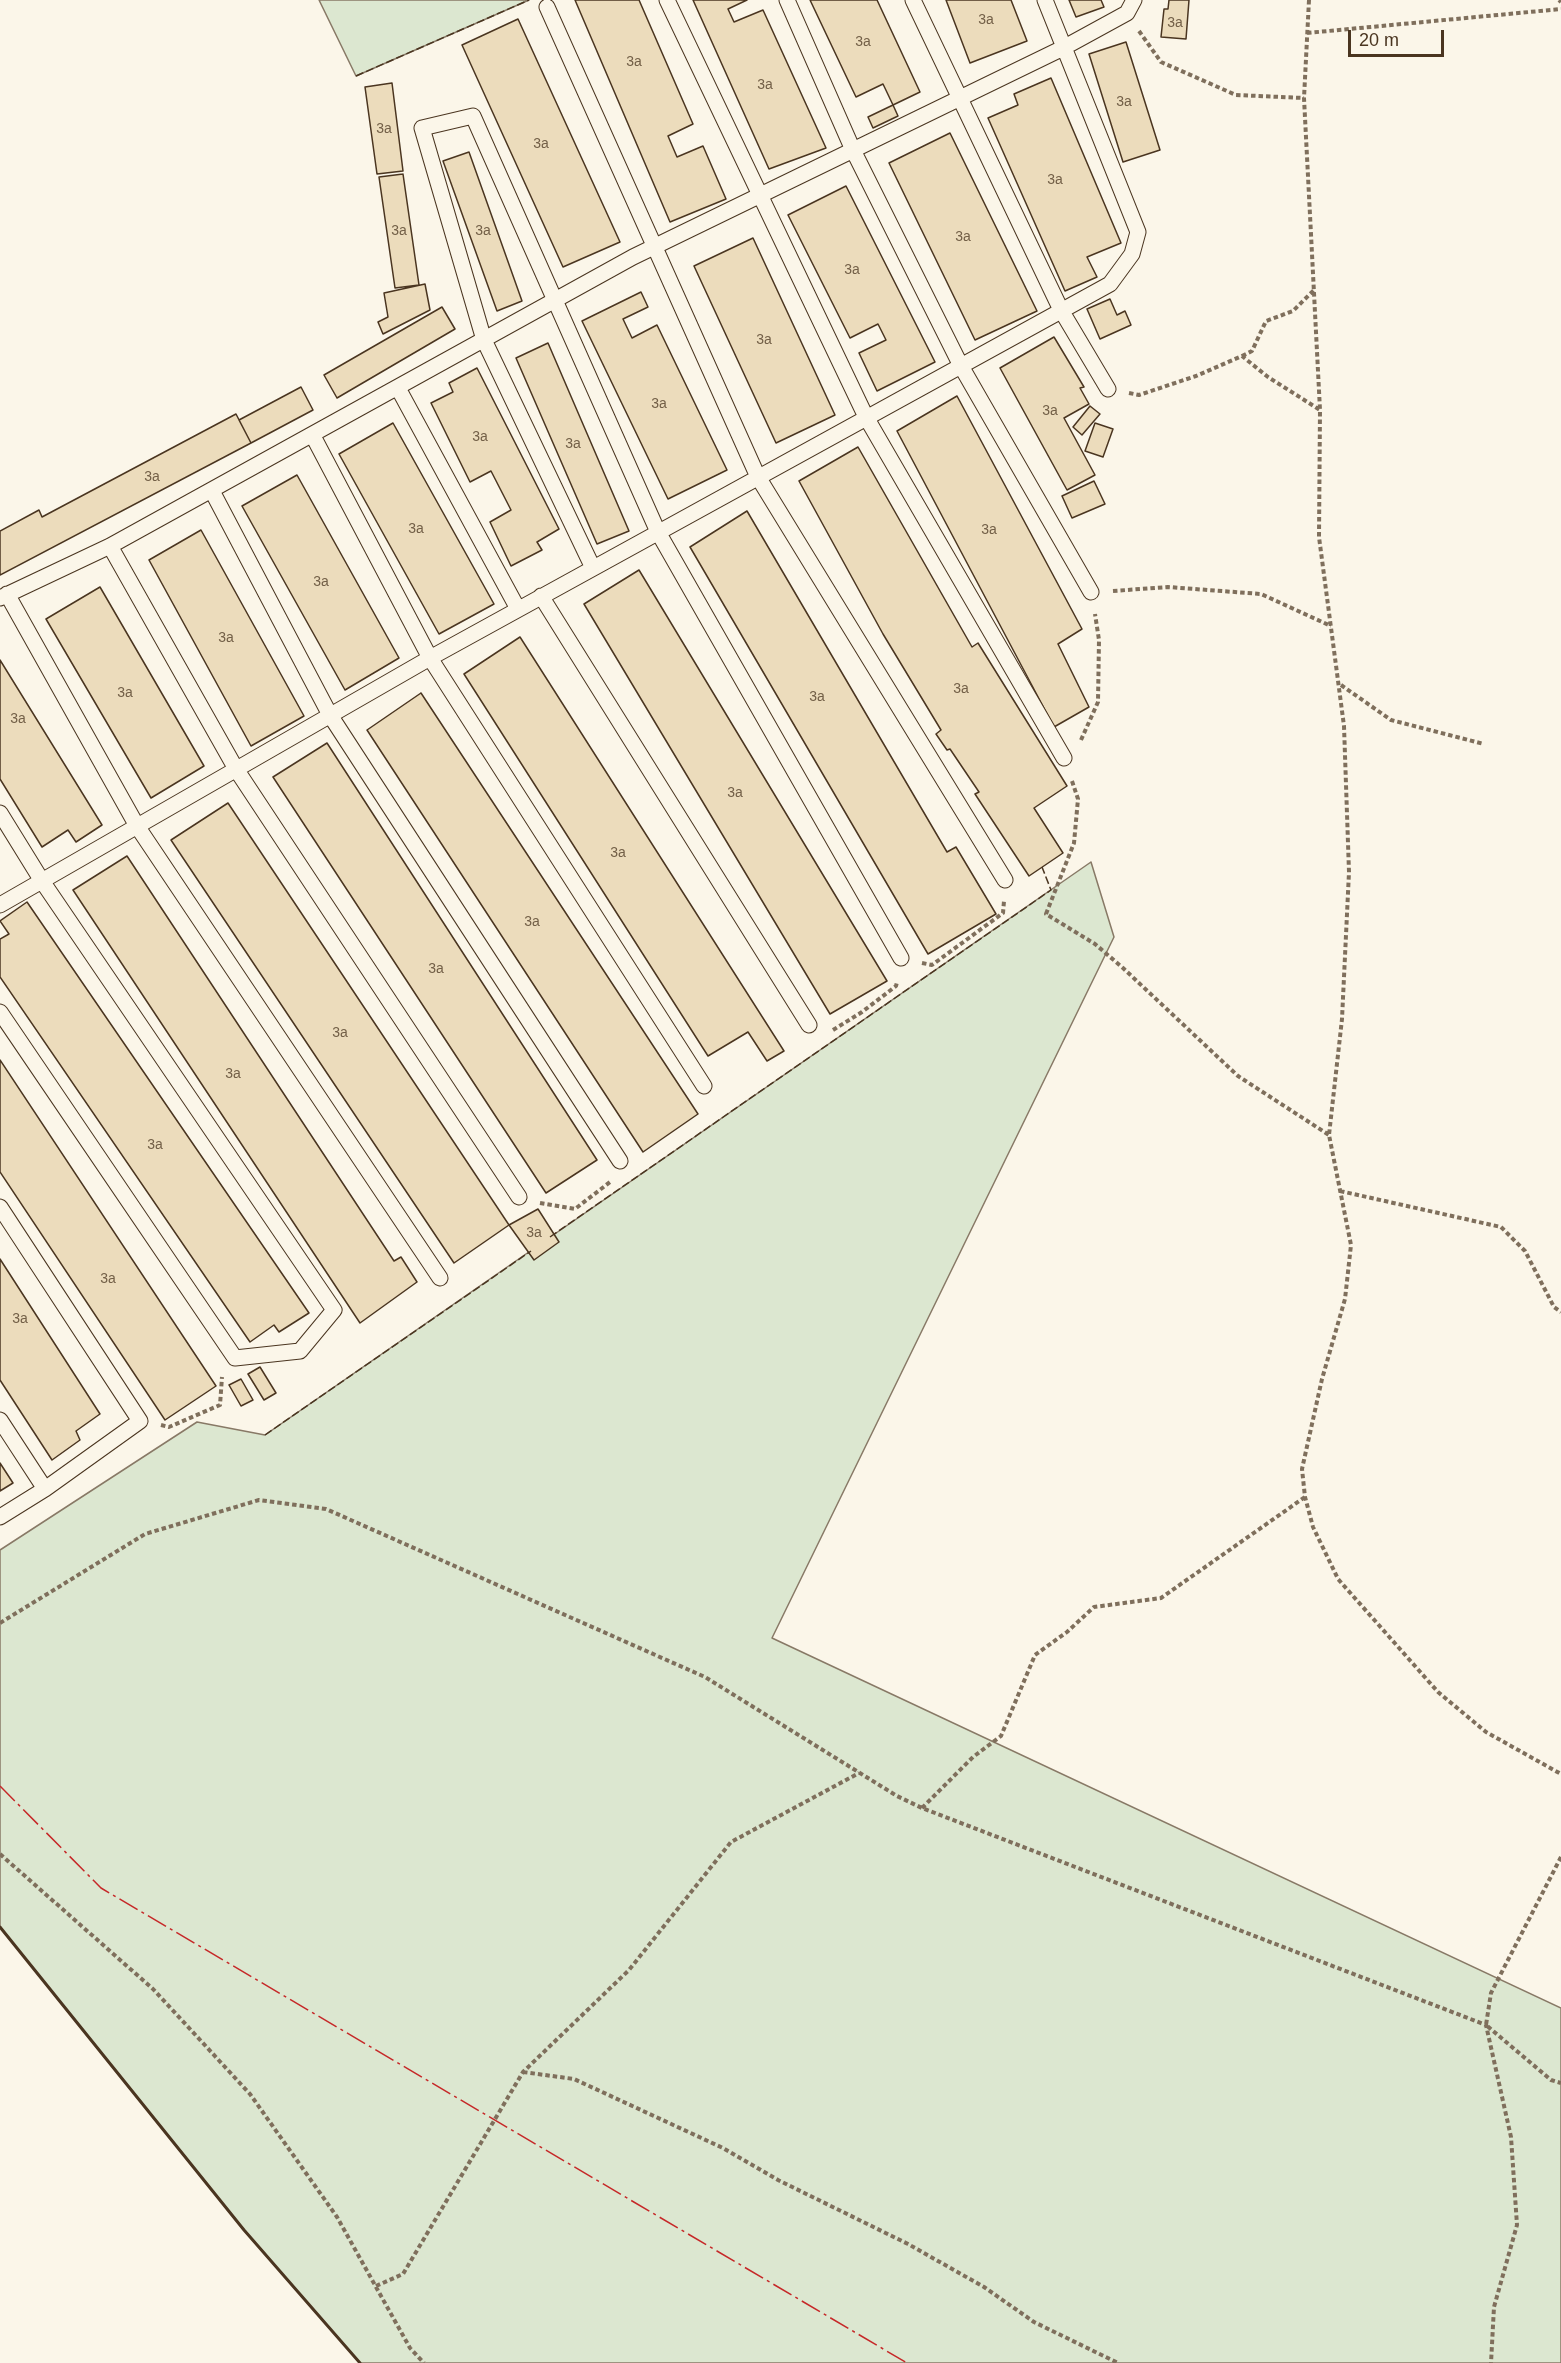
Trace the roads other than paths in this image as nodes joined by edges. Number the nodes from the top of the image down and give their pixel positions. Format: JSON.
{"nodes":[{"id":1,"x":668,"y":0,"type":"edge"},
{"id":2,"x":787,"y":0,"type":"edge"},
{"id":3,"x":913,"y":0,"type":"edge"},
{"id":4,"x":1046,"y":0,"type":"edge"},
{"id":5,"x":1130,"y":6,"type":"edge"},
{"id":6,"x":547,"y":8,"type":"dead end"},
{"id":7,"x":1063,"y":48,"type":"junction"},
{"id":8,"x":960,"y":98,"type":"junction"},
{"id":9,"x":853,"y":150,"type":"junction"},
{"id":10,"x":759,"y":196,"type":"junction"},
{"id":11,"x":654,"y":247,"type":"junction"},
{"id":12,"x":555,"y":300,"type":"junction"},
{"id":13,"x":1061,"y":310,"type":"junction"},
{"id":14,"x":484,"y":340,"type":"junction"},
{"id":15,"x":961,"y":366,"type":"junction"},
{"id":16,"x":398,"y":388,"type":"junction"},
{"id":17,"x":1108,"y":389,"type":"road end"},
{"id":18,"x":866,"y":417,"type":"junction"},
{"id":19,"x":313,"y":436,"type":"junction"},
{"id":20,"x":758,"y":477,"type":"junction"},
{"id":21,"x":212,"y":491,"type":"junction"},
{"id":22,"x":658,"y":532,"type":"junction"},
{"id":23,"x":110,"y":546,"type":"junction"},
{"id":24,"x":593,"y":568,"type":"junction"},
{"id":25,"x":1091,"y":592,"type":"road end"},
{"id":26,"x":3,"y":596,"type":"edge"},
{"id":27,"x":541,"y":596,"type":"junction"},
{"id":28,"x":519,"y":609,"type":"junction"},
{"id":29,"x":430,"y":658,"type":"junction"},
{"id":30,"x":330,"y":716,"type":"junction"},
{"id":31,"x":1064,"y":758,"type":"road end"},
{"id":32,"x":236,"y":769,"type":"junction"},
{"id":33,"x":0,"y":813,"type":"edge"},
{"id":34,"x":137,"y":826,"type":"junction"},
{"id":35,"x":1005,"y":880,"type":"dead end"},
{"id":36,"x":42,"y":881,"type":"junction"},
{"id":37,"x":0,"y":905,"type":"edge"},
{"id":38,"x":901,"y":958,"type":"dead end"},
{"id":39,"x":0,"y":1012,"type":"edge"},
{"id":40,"x":809,"y":1025,"type":"dead end"},
{"id":41,"x":704,"y":1086,"type":"dead end"},
{"id":42,"x":620,"y":1161,"type":"road end"},
{"id":43,"x":519,"y":1197,"type":"road end"},
{"id":44,"x":0,"y":1207,"type":"edge"},
{"id":45,"x":440,"y":1278,"type":"dead end"},
{"id":46,"x":0,"y":1420,"type":"edge"},
{"id":47,"x":45,"y":1489,"type":"junction"},
{"id":48,"x":0,"y":1517,"type":"edge"}],
"edges":[{"from":1,"to":10,"type":"lane"},
{"from":2,"to":9,"type":"lane"},
{"from":3,"to":8,"type":"lane"},
{"from":4,"to":7,"type":"lane"},
{"from":5,"to":7,"type":"lane"},
{"from":6,"to":11,"type":"lane"},
{"from":7,"to":8,"type":"lane"},
{"from":7,"to":13,"type":"lane"},
{"from":8,"to":9,"type":"lane"},
{"from":8,"to":13,"type":"lane"},
{"from":9,"to":10,"type":"lane"},
{"from":9,"to":15,"type":"lane"},
{"from":10,"to":11,"type":"lane"},
{"from":10,"to":18,"type":"lane"},
{"from":11,"to":12,"type":"lane"},
{"from":11,"to":20,"type":"lane"},
{"from":12,"to":14,"type":"lane"},
{"from":12,"to":14,"type":"lane"},
{"from":12,"to":22,"type":"lane"},
{"from":13,"to":15,"type":"lane"},
{"from":13,"to":17,"type":"lane"},
{"from":14,"to":16,"type":"lane"},
{"from":14,"to":24,"type":"lane"},
{"from":15,"to":18,"type":"lane"},
{"from":15,"to":25,"type":"lane"},
{"from":16,"to":19,"type":"lane"},
{"from":16,"to":28,"type":"lane"},
{"from":18,"to":20,"type":"lane"},
{"from":18,"to":31,"type":"lane"},
{"from":19,"to":21,"type":"lane"},
{"from":19,"to":29,"type":"lane"},
{"from":20,"to":22,"type":"lane"},
{"from":20,"to":35,"type":"lane"},
{"from":21,"to":23,"type":"lane"},
{"from":21,"to":30,"type":"lane"},
{"from":22,"to":24,"type":"lane"},
{"from":22,"to":38,"type":"lane"},
{"from":23,"to":26,"type":"lane"},
{"from":23,"to":32,"type":"lane"},
{"from":24,"to":27,"type":"lane"},
{"from":26,"to":34,"type":"lane"},
{"from":27,"to":28,"type":"lane"},
{"from":27,"to":40,"type":"lane"},
{"from":28,"to":29,"type":"lane"},
{"from":29,"to":30,"type":"lane"},
{"from":29,"to":41,"type":"lane"},
{"from":30,"to":32,"type":"lane"},
{"from":30,"to":42,"type":"lane"},
{"from":32,"to":34,"type":"lane"},
{"from":32,"to":43,"type":"lane"},
{"from":33,"to":36,"type":"lane"},
{"from":34,"to":36,"type":"lane"},
{"from":34,"to":45,"type":"lane"},
{"from":36,"to":37,"type":"lane"},
{"from":36,"to":39,"type":"lane"},
{"from":44,"to":47,"type":"lane"},
{"from":46,"to":47,"type":"lane"},
{"from":47,"to":48,"type":"lane"}]}
